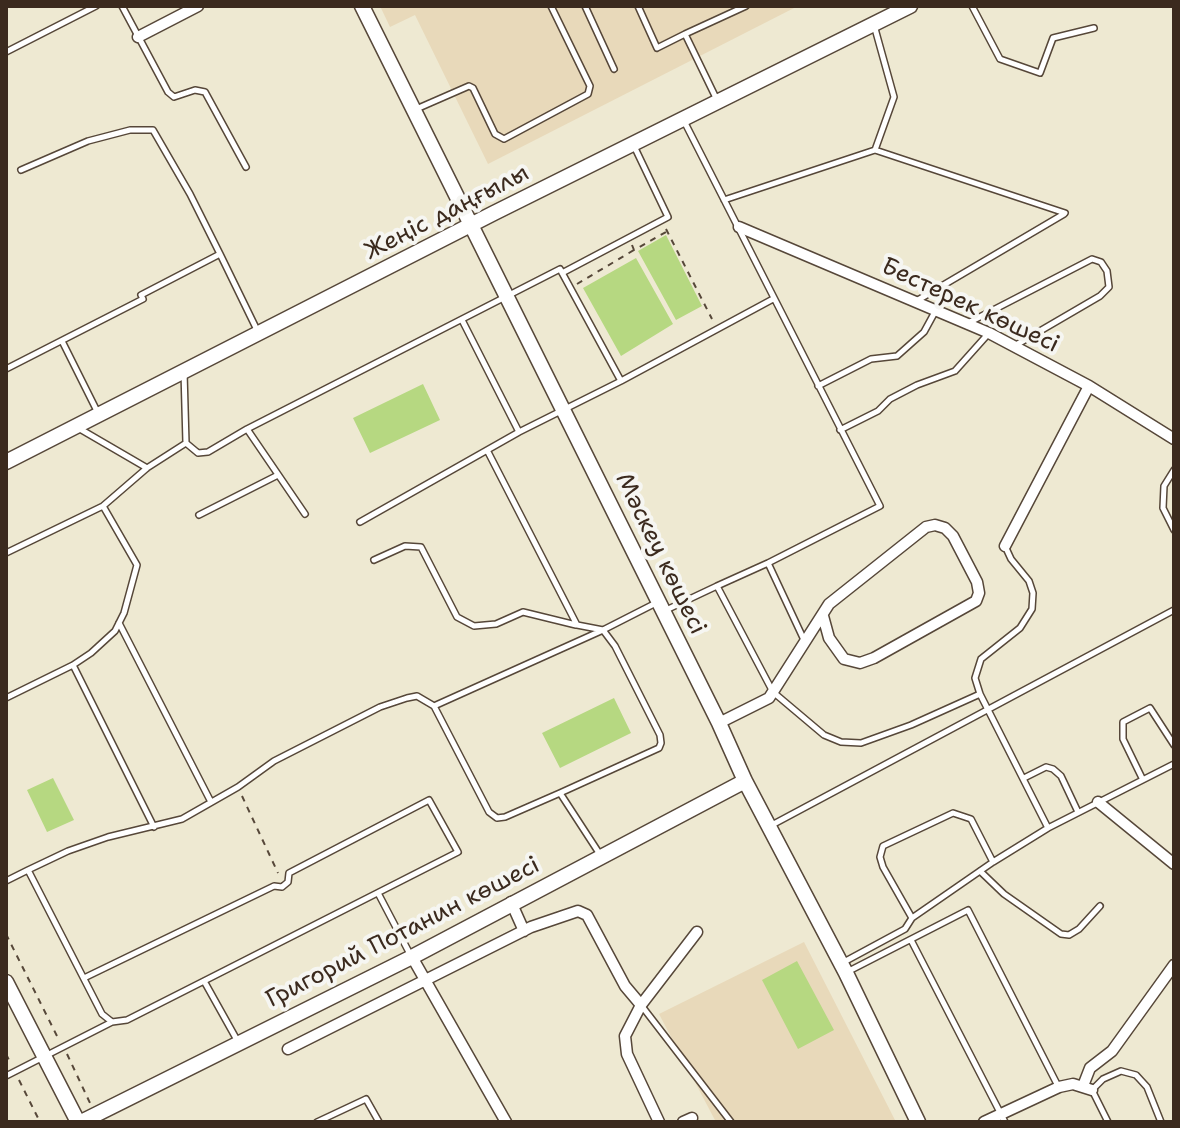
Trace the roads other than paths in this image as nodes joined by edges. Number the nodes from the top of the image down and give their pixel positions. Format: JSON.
{"nodes":[{"id":1,"x":96,"y":6,"type":"edge"},
{"id":2,"x":122,"y":6,"type":"edge"},
{"id":3,"x":198,"y":6,"type":"edge"},
{"id":4,"x":362,"y":6,"type":"edge"},
{"id":5,"x":551,"y":6,"type":"edge"},
{"id":6,"x":585,"y":6,"type":"edge"},
{"id":7,"x":638,"y":6,"type":"edge"},
{"id":8,"x":746,"y":6,"type":"edge"},
{"id":9,"x":910,"y":6,"type":"edge"},
{"id":10,"x":972,"y":6,"type":"edge"},
{"id":11,"x":874,"y":24,"type":"junction"},
{"id":12,"x":1094,"y":28,"type":"dead end"},
{"id":13,"x":685,"y":34,"type":"junction"},
{"id":14,"x":138,"y":37,"type":"junction"},
{"id":15,"x":6,"y":52,"type":"edge"},
{"id":16,"x":614,"y":69,"type":"dead end"},
{"id":17,"x":718,"y":101,"type":"junction"},
{"id":18,"x":413,"y":111,"type":"junction"},
{"id":19,"x":682,"y":119,"type":"junction"},
{"id":20,"x":633,"y":143,"type":"junction"},
{"id":21,"x":875,"y":150,"type":"junction"},
{"id":22,"x":246,"y":167,"type":"dead end"},
{"id":23,"x":21,"y":170,"type":"dead end"},
{"id":24,"x":724,"y":200,"type":"junction"},
{"id":25,"x":470,"y":226,"type":"junction"},
{"id":26,"x":739,"y":227,"type":"junction"},
{"id":27,"x":220,"y":254,"type":"junction"},
{"id":28,"x":562,"y":273,"type":"junction"},
{"id":29,"x":506,"y":298,"type":"junction"},
{"id":30,"x":773,"y":299,"type":"junction"},
{"id":31,"x":917,"y":301,"type":"junction"},
{"id":32,"x":936,"y":310,"type":"junction"},
{"id":33,"x":462,"y":320,"type":"junction"},
{"id":34,"x":967,"y":324,"type":"junction"},
{"id":35,"x":989,"y":333,"type":"junction"},
{"id":36,"x":259,"y":334,"type":"junction"},
{"id":37,"x":62,"y":341,"type":"junction"},
{"id":38,"x":1014,"y":346,"type":"junction"},
{"id":39,"x":6,"y":369,"type":"edge"},
{"id":40,"x":183,"y":372,"type":"junction"},
{"id":41,"x":621,"y":381,"type":"junction"},
{"id":42,"x":818,"y":386,"type":"junction"},
{"id":43,"x":1089,"y":386,"type":"junction"},
{"id":44,"x":564,"y":408,"type":"junction"},
{"id":45,"x":99,"y":414,"type":"junction"},
{"id":46,"x":75,"y":426,"type":"junction"},
{"id":47,"x":247,"y":429,"type":"junction"},
{"id":48,"x":840,"y":430,"type":"junction"},
{"id":49,"x":519,"y":432,"type":"junction"},
{"id":50,"x":1174,"y":439,"type":"edge"},
{"id":51,"x":186,"y":443,"type":"junction"},
{"id":52,"x":487,"y":450,"type":"junction"},
{"id":53,"x":6,"y":462,"type":"edge"},
{"id":54,"x":147,"y":468,"type":"junction"},
{"id":55,"x":1174,"y":470,"type":"edge"},
{"id":56,"x":278,"y":475,"type":"junction"},
{"id":57,"x":103,"y":506,"type":"junction"},
{"id":58,"x":305,"y":514,"type":"dead end"},
{"id":59,"x":199,"y":515,"type":"dead end"},
{"id":60,"x":360,"y":522,"type":"dead end"},
{"id":61,"x":1174,"y":530,"type":"edge"},
{"id":62,"x":1005,"y":546,"type":"joint"},
{"id":63,"x":6,"y":553,"type":"edge"},
{"id":64,"x":374,"y":560,"type":"dead end"},
{"id":65,"x":768,"y":563,"type":"junction"},
{"id":66,"x":717,"y":586,"type":"junction"},
{"id":67,"x":660,"y":607,"type":"junction"},
{"id":68,"x":1174,"y":610,"type":"edge"},
{"id":69,"x":823,"y":616,"type":"junction"},
{"id":70,"x":119,"y":623,"type":"junction"},
{"id":71,"x":577,"y":625,"type":"junction"},
{"id":72,"x":603,"y":630,"type":"junction"},
{"id":73,"x":805,"y":643,"type":"junction"},
{"id":74,"x":73,"y":665,"type":"junction"},
{"id":75,"x":773,"y":692,"type":"junction"},
{"id":76,"x":980,"y":694,"type":"junction"},
{"id":77,"x":6,"y":698,"type":"edge"},
{"id":78,"x":434,"y":706,"type":"junction"},
{"id":79,"x":989,"y":709,"type":"junction"},
{"id":80,"x":719,"y":723,"type":"junction"},
{"id":81,"x":1174,"y":745,"type":"edge"},
{"id":82,"x":1174,"y":764,"type":"edge"},
{"id":83,"x":1023,"y":778,"type":"junction"},
{"id":84,"x":1142,"y":778,"type":"junction"},
{"id":85,"x":745,"y":781,"type":"junction"},
{"id":86,"x":560,"y":793,"type":"junction"},
{"id":87,"x":211,"y":802,"type":"junction"},
{"id":88,"x":1098,"y":802,"type":"junction"},
{"id":89,"x":1078,"y":812,"type":"junction"},
{"id":90,"x":154,"y":827,"type":"junction"},
{"id":91,"x":769,"y":827,"type":"junction"},
{"id":92,"x":1048,"y":828,"type":"junction"},
{"id":93,"x":601,"y":856,"type":"junction"},
{"id":94,"x":993,"y":862,"type":"junction"},
{"id":95,"x":1174,"y":864,"type":"edge"},
{"id":96,"x":28,"y":870,"type":"junction"},
{"id":97,"x":980,"y":871,"type":"junction"},
{"id":98,"x":6,"y":881,"type":"edge"},
{"id":99,"x":378,"y":893,"type":"junction"},
{"id":100,"x":511,"y":902,"type":"junction"},
{"id":101,"x":1100,"y":906,"type":"dead end"},
{"id":102,"x":912,"y":918,"type":"junction"},
{"id":103,"x":524,"y":931,"type":"junction"},
{"id":104,"x":697,"y":932,"type":"dead end"},
{"id":105,"x":911,"y":940,"type":"junction"},
{"id":106,"x":412,"y":957,"type":"junction"},
{"id":107,"x":1174,"y":965,"type":"edge"},
{"id":108,"x":844,"y":968,"type":"junction"},
{"id":109,"x":84,"y":978,"type":"junction"},
{"id":110,"x":204,"y":981,"type":"junction"},
{"id":111,"x":6,"y":982,"type":"edge"},
{"id":112,"x":426,"y":982,"type":"junction"},
{"id":113,"x":641,"y":1005,"type":"junction"},
{"id":114,"x":112,"y":1022,"type":"junction"},
{"id":115,"x":239,"y":1043,"type":"junction"},
{"id":116,"x":288,"y":1049,"type":"dead end"},
{"id":117,"x":43,"y":1057,"type":"junction"},
{"id":118,"x":6,"y":1076,"type":"edge"},
{"id":119,"x":1059,"y":1087,"type":"junction"},
{"id":120,"x":1088,"y":1088,"type":"junction"},
{"id":121,"x":1003,"y":1118,"type":"edge"},
{"id":122,"x":79,"y":1122,"type":"edge"},
{"id":123,"x":317,"y":1122,"type":"edge"},
{"id":124,"x":379,"y":1122,"type":"edge"},
{"id":125,"x":506,"y":1122,"type":"edge"},
{"id":126,"x":659,"y":1122,"type":"edge"},
{"id":127,"x":731,"y":1122,"type":"edge"},
{"id":128,"x":918,"y":1122,"type":"edge"},
{"id":129,"x":984,"y":1122,"type":"edge"},
{"id":130,"x":1108,"y":1122,"type":"edge"},
{"id":131,"x":1161,"y":1122,"type":"edge"}],
"edges":[{"from":1,"to":15,"type":"lane"},
{"from":2,"to":14,"type":"lane"},
{"from":3,"to":14,"type":"street"},
{"from":4,"to":18,"type":"street","name":"Мәскеу көшесі"},
{"from":5,"to":18,"type":"lane"},
{"from":6,"to":16,"type":"lane"},
{"from":7,"to":13,"type":"lane"},
{"from":8,"to":13,"type":"lane"},
{"from":9,"to":11,"type":"street","name":"Жеңіс даңғылы"},
{"from":10,"to":12,"type":"lane"},
{"from":11,"to":17,"type":"street","name":"Жеңіс даңғылы"},
{"from":11,"to":21,"type":"lane"},
{"from":13,"to":17,"type":"lane"},
{"from":14,"to":22,"type":"lane"},
{"from":17,"to":19,"type":"street","name":"Жеңіс даңғылы"},
{"from":18,"to":25,"type":"street","name":"Мәскеу көшесі"},
{"from":19,"to":20,"type":"street","name":"Жеңіс даңғылы"},
{"from":19,"to":24,"type":"lane"},
{"from":20,"to":25,"type":"street","name":"Жеңіс даңғылы"},
{"from":20,"to":28,"type":"lane"},
{"from":21,"to":24,"type":"lane"},
{"from":21,"to":31,"type":"lane"},
{"from":23,"to":27,"type":"lane"},
{"from":24,"to":26,"type":"lane"},
{"from":25,"to":29,"type":"street","name":"Мәскеу көшесі"},
{"from":25,"to":36,"type":"street","name":"Жеңіс даңғылы"},
{"from":26,"to":30,"type":"lane"},
{"from":26,"to":31,"type":"street","name":"Бестерек көшесі"},
{"from":27,"to":36,"type":"lane"},
{"from":27,"to":37,"type":"lane"},
{"from":28,"to":29,"type":"lane"},
{"from":28,"to":41,"type":"lane"},
{"from":29,"to":33,"type":"lane"},
{"from":29,"to":44,"type":"street","name":"Мәскеу көшесі"},
{"from":30,"to":41,"type":"lane"},
{"from":30,"to":42,"type":"lane"},
{"from":31,"to":32,"type":"street","name":"Бестерек көшесі"},
{"from":32,"to":34,"type":"street","name":"Бестерек көшесі"},
{"from":32,"to":42,"type":"lane"},
{"from":33,"to":47,"type":"lane"},
{"from":33,"to":49,"type":"lane"},
{"from":34,"to":35,"type":"street","name":"Бестерек көшесі"},
{"from":34,"to":38,"type":"lane"},
{"from":35,"to":38,"type":"street","name":"Бестерек көшесі"},
{"from":35,"to":48,"type":"lane"},
{"from":36,"to":40,"type":"street","name":"Жеңіс даңғылы"},
{"from":37,"to":39,"type":"lane"},
{"from":37,"to":45,"type":"lane"},
{"from":38,"to":43,"type":"street","name":"Бестерек көшесі"},
{"from":40,"to":45,"type":"street","name":"Жеңіс даңғылы"},
{"from":40,"to":51,"type":"lane"},
{"from":41,"to":44,"type":"lane"},
{"from":42,"to":48,"type":"lane"},
{"from":43,"to":50,"type":"street","name":"Бестерек көшесі"},
{"from":43,"to":62,"type":"street"},
{"from":44,"to":49,"type":"lane"},
{"from":44,"to":67,"type":"street","name":"Мәскеу көшесі"},
{"from":45,"to":46,"type":"street","name":"Жеңіс даңғылы"},
{"from":46,"to":53,"type":"street","name":"Жеңіс даңғылы"},
{"from":46,"to":54,"type":"lane"},
{"from":47,"to":51,"type":"lane"},
{"from":47,"to":56,"type":"lane"},
{"from":48,"to":65,"type":"lane"},
{"from":49,"to":52,"type":"lane"},
{"from":51,"to":54,"type":"lane"},
{"from":52,"to":60,"type":"lane"},
{"from":52,"to":71,"type":"lane"},
{"from":54,"to":57,"type":"lane"},
{"from":55,"to":61,"type":"lane"},
{"from":56,"to":58,"type":"lane"},
{"from":56,"to":59,"type":"lane"},
{"from":57,"to":63,"type":"lane"},
{"from":57,"to":70,"type":"lane"},
{"from":62,"to":76,"type":"lane"},
{"from":64,"to":71,"type":"lane"},
{"from":65,"to":66,"type":"lane"},
{"from":65,"to":73,"type":"lane"},
{"from":66,"to":67,"type":"lane"},
{"from":66,"to":75,"type":"lane"},
{"from":67,"to":72,"type":"lane"},
{"from":67,"to":80,"type":"street","name":"Мәскеу көшесі"},
{"from":68,"to":79,"type":"lane"},
{"from":69,"to":69,"type":"street"},
{"from":69,"to":73,"type":"street"},
{"from":70,"to":74,"type":"lane"},
{"from":70,"to":87,"type":"lane"},
{"from":71,"to":72,"type":"lane"},
{"from":72,"to":78,"type":"lane"},
{"from":72,"to":86,"type":"lane"},
{"from":73,"to":75,"type":"street"},
{"from":74,"to":77,"type":"lane"},
{"from":74,"to":90,"type":"lane"},
{"from":75,"to":76,"type":"lane"},
{"from":75,"to":80,"type":"street"},
{"from":76,"to":79,"type":"lane"},
{"from":78,"to":86,"type":"lane"},
{"from":78,"to":87,"type":"lane"},
{"from":79,"to":83,"type":"lane"},
{"from":79,"to":91,"type":"lane"},
{"from":80,"to":85,"type":"street","name":"Мәскеу көшесі"},
{"from":81,"to":84,"type":"lane"},
{"from":82,"to":84,"type":"lane"},
{"from":83,"to":89,"type":"lane"},
{"from":83,"to":92,"type":"lane"},
{"from":84,"to":88,"type":"lane"},
{"from":85,"to":91,"type":"street","name":"Мәскеу көшесі"},
{"from":85,"to":93,"type":"street","name":"Григорий Потанин көшесі"},
{"from":86,"to":93,"type":"lane"},
{"from":87,"to":90,"type":"lane"},
{"from":88,"to":89,"type":"lane"},
{"from":88,"to":95,"type":"street"},
{"from":89,"to":92,"type":"lane"},
{"from":90,"to":96,"type":"lane"},
{"from":91,"to":108,"type":"street","name":"Мәскеу көшесі"},
{"from":92,"to":94,"type":"lane"},
{"from":93,"to":100,"type":"street","name":"Григорий Потанин көшесі"},
{"from":94,"to":97,"type":"lane"},
{"from":94,"to":102,"type":"lane"},
{"from":96,"to":98,"type":"lane"},
{"from":96,"to":109,"type":"lane"},
{"from":97,"to":101,"type":"lane"},
{"from":97,"to":102,"type":"lane"},
{"from":99,"to":106,"type":"lane"},
{"from":99,"to":109,"type":"lane"},
{"from":99,"to":110,"type":"lane"},
{"from":100,"to":103,"type":"street"},
{"from":100,"to":106,"type":"street","name":"Григорий Потанин көшесі"},
{"from":102,"to":108,"type":"lane"},
{"from":103,"to":112,"type":"street"},
{"from":103,"to":113,"type":"street"},
{"from":104,"to":113,"type":"street"},
{"from":105,"to":108,"type":"lane"},
{"from":105,"to":119,"type":"lane"},
{"from":105,"to":121,"type":"lane"},
{"from":106,"to":112,"type":"street"},
{"from":106,"to":115,"type":"street","name":"Григорий Потанин көшесі"},
{"from":107,"to":120,"type":"street"},
{"from":108,"to":128,"type":"street","name":"Мәскеу көшесі"},
{"from":109,"to":114,"type":"lane"},
{"from":110,"to":114,"type":"lane"},
{"from":110,"to":115,"type":"lane"},
{"from":111,"to":117,"type":"street"},
{"from":112,"to":116,"type":"street"},
{"from":112,"to":125,"type":"street"},
{"from":113,"to":126,"type":"street"},
{"from":113,"to":127,"type":"lane"},
{"from":114,"to":117,"type":"lane"},
{"from":115,"to":122,"type":"street","name":"Григорий Потанин көшесі"},
{"from":117,"to":118,"type":"lane"},
{"from":117,"to":122,"type":"street"},
{"from":119,"to":120,"type":"street"},
{"from":119,"to":121,"type":"street"},
{"from":120,"to":130,"type":"lane"},
{"from":120,"to":131,"type":"lane"},
{"from":121,"to":129,"type":"street"},
{"from":123,"to":124,"type":"lane"}]}
